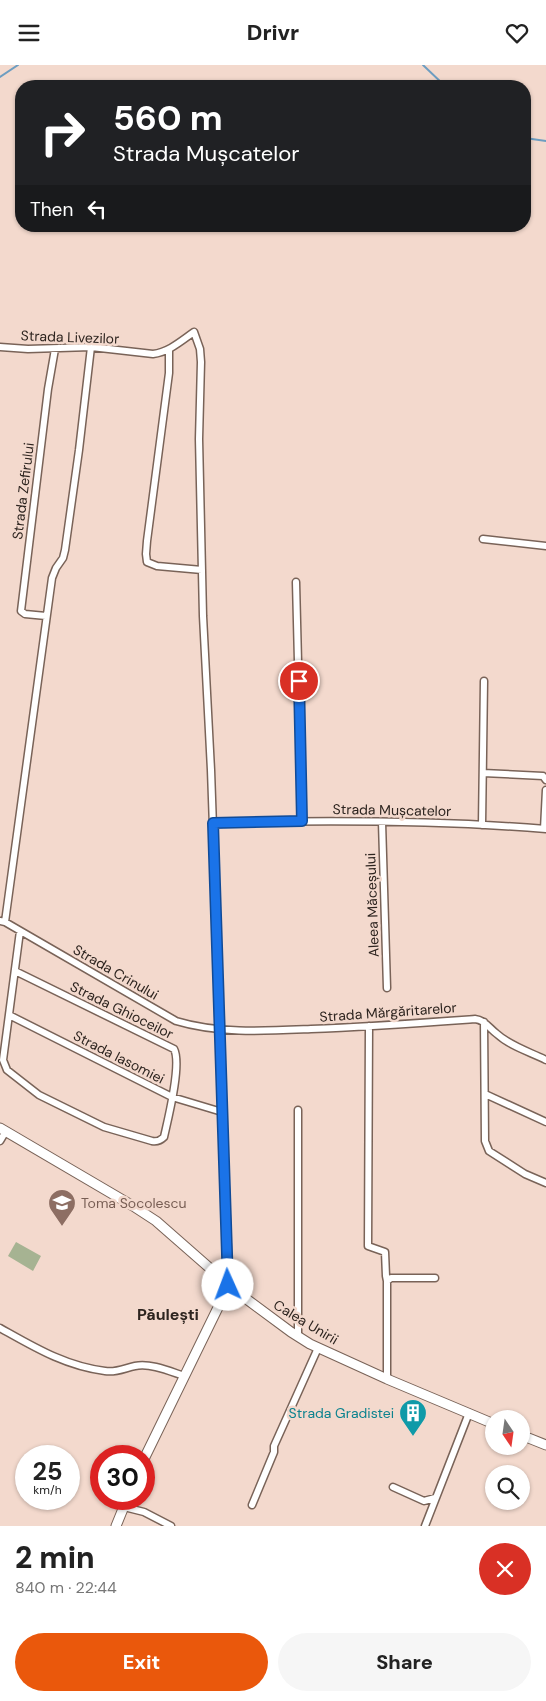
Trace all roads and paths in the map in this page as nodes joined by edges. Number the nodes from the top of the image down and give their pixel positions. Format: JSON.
{"nodes":[{"id":1,"x":91,"y":347,"type":"junction"},
{"id":2,"x":0,"y":348,"type":"edge"},
{"id":3,"x":55,"y":349,"type":"junction"},
{"id":4,"x":169,"y":349,"type":"junction"},
{"id":5,"x":484,"y":539,"type":"dead end"},
{"id":6,"x":546,"y":547,"type":"edge"},
{"id":7,"x":202,"y":570,"type":"junction"},
{"id":8,"x":296,"y":582,"type":"dead end"},
{"id":9,"x":46,"y":616,"type":"junction"},
{"id":10,"x":484,"y":681,"type":"dead end"},
{"id":11,"x":483,"y":773,"type":"junction"},
{"id":12,"x":546,"y":779,"type":"edge"},
{"id":13,"x":546,"y":790,"type":"edge"},
{"id":14,"x":302,"y":821,"type":"junction"},
{"id":15,"x":382,"y":822,"type":"junction"},
{"id":16,"x":213,"y":823,"type":"junction"},
{"id":17,"x":482,"y":825,"type":"junction"},
{"id":18,"x":545,"y":829,"type":"edge"},
{"id":19,"x":3,"y":921,"type":"edge"},
{"id":20,"x":20,"y":931,"type":"junction"},
{"id":21,"x":15,"y":971,"type":"junction"},
{"id":22,"x":387,"y":988,"type":"dead end"},
{"id":23,"x":9,"y":1015,"type":"junction"},
{"id":24,"x":484,"y":1022,"type":"junction"},
{"id":25,"x":369,"y":1026,"type":"junction"},
{"id":26,"x":220,"y":1030,"type":"junction"},
{"id":27,"x":546,"y":1060,"type":"edge"},
{"id":28,"x":485,"y":1094,"type":"junction"},
{"id":29,"x":172,"y":1097,"type":"junction"},
{"id":30,"x":298,"y":1111,"type":"dead end"},
{"id":31,"x":222,"y":1112,"type":"junction"},
{"id":32,"x":546,"y":1122,"type":"edge"},
{"id":33,"x":3,"y":1129,"type":"edge"},
{"id":34,"x":0,"y":1141,"type":"edge"},
{"id":35,"x":546,"y":1183,"type":"edge"},
{"id":36,"x":435,"y":1278,"type":"dead end"},
{"id":37,"x":387,"y":1281,"type":"junction"},
{"id":38,"x":228,"y":1285,"type":"junction"},
{"id":39,"x":0,"y":1328,"type":"edge"},
{"id":40,"x":298,"y":1337,"type":"junction"},
{"id":41,"x":318,"y":1348,"type":"junction"},
{"id":42,"x":184,"y":1376,"type":"junction"},
{"id":43,"x":387,"y":1379,"type":"junction"},
{"id":44,"x":469,"y":1413,"type":"junction"},
{"id":45,"x":485,"y":1420,"type":"edge"},
{"id":46,"x":530,"y":1439,"type":"edge"},
{"id":47,"x":151,"y":1445,"type":"edge"},
{"id":48,"x":546,"y":1445,"type":"edge"},
{"id":49,"x":393,"y":1487,"type":"dead end"},
{"id":50,"x":434,"y":1498,"type":"junction"},
{"id":51,"x":252,"y":1505,"type":"dead end"},
{"id":52,"x":123,"y":1510,"type":"edge"},
{"id":53,"x":139,"y":1510,"type":"edge"},
{"id":54,"x":116,"y":1526,"type":"edge"},
{"id":55,"x":172,"y":1526,"type":"edge"},
{"id":56,"x":425,"y":1526,"type":"edge"}],
"edges":[{"from":1,"to":3,"type":"street","name":"Strada Livezilor"},
{"from":1,"to":4,"type":"street","name":"Strada Livezilor"},
{"from":1,"to":9,"type":"street"},
{"from":2,"to":3,"type":"street","name":"Strada Livezilor"},
{"from":3,"to":9,"type":"street","name":"Strada Zefirului"},
{"from":4,"to":7,"type":"street","name":"Strada Livezilor"},
{"from":4,"to":7,"type":"street"},
{"from":5,"to":6,"type":"street"},
{"from":7,"to":16,"type":"street"},
{"from":8,"to":14,"type":"street"},
{"from":9,"to":19,"type":"street"},
{"from":10,"to":11,"type":"street"},
{"from":11,"to":12,"type":"street"},
{"from":11,"to":17,"type":"street"},
{"from":13,"to":18,"type":"street"},
{"from":14,"to":15,"type":"street","name":"Strada Mușcatelor"},
{"from":14,"to":16,"type":"street","name":"Strada Mușcatelor"},
{"from":15,"to":17,"type":"street","name":"Strada Mușcatelor"},
{"from":15,"to":22,"type":"street","name":"Aleea Măceșului"},
{"from":16,"to":26,"type":"street"},
{"from":17,"to":18,"type":"street","name":"Strada Mușcatelor"},
{"from":19,"to":20,"type":"street","name":"Strada Crinului"},
{"from":20,"to":21,"type":"street"},
{"from":20,"to":26,"type":"street","name":"Strada Crinului"},
{"from":21,"to":23,"type":"street"},
{"from":21,"to":29,"type":"street","name":"Strada Ghioceilor"},
{"from":23,"to":29,"type":"street","name":"Strada Iasomiei"},
{"from":23,"to":29,"type":"street"},
{"from":24,"to":25,"type":"street","name":"Strada Mărgăritarelor"},
{"from":24,"to":27,"type":"street"},
{"from":24,"to":28,"type":"street"},
{"from":25,"to":26,"type":"street","name":"Strada Mărgăritarelor"},
{"from":25,"to":37,"type":"street"},
{"from":26,"to":31,"type":"street"},
{"from":28,"to":32,"type":"street"},
{"from":28,"to":35,"type":"street"},
{"from":29,"to":31,"type":"street","name":"Strada Iasomiei"},
{"from":30,"to":40,"type":"street"},
{"from":31,"to":38,"type":"street"},
{"from":33,"to":34,"type":"street"},
{"from":33,"to":38,"type":"main road","name":"Calea Unirii"},
{"from":36,"to":37,"type":"street"},
{"from":37,"to":43,"type":"street"},
{"from":38,"to":40,"type":"main road","name":"Calea Unirii"},
{"from":38,"to":42,"type":"main road"},
{"from":39,"to":42,"type":"street"},
{"from":40,"to":41,"type":"main road","name":"Calea Unirii"},
{"from":41,"to":43,"type":"main road","name":"Calea Unirii"},
{"from":41,"to":51,"type":"street"},
{"from":42,"to":47,"type":"main road"},
{"from":43,"to":44,"type":"main road","name":"Calea Unirii"},
{"from":44,"to":45,"type":"main road","name":"Calea Unirii"},
{"from":44,"to":50,"type":"street"},
{"from":46,"to":48,"type":"main road"},
{"from":49,"to":50,"type":"street"},
{"from":50,"to":56,"type":"street"},
{"from":52,"to":54,"type":"main road"},
{"from":53,"to":55,"type":"street"}]}
